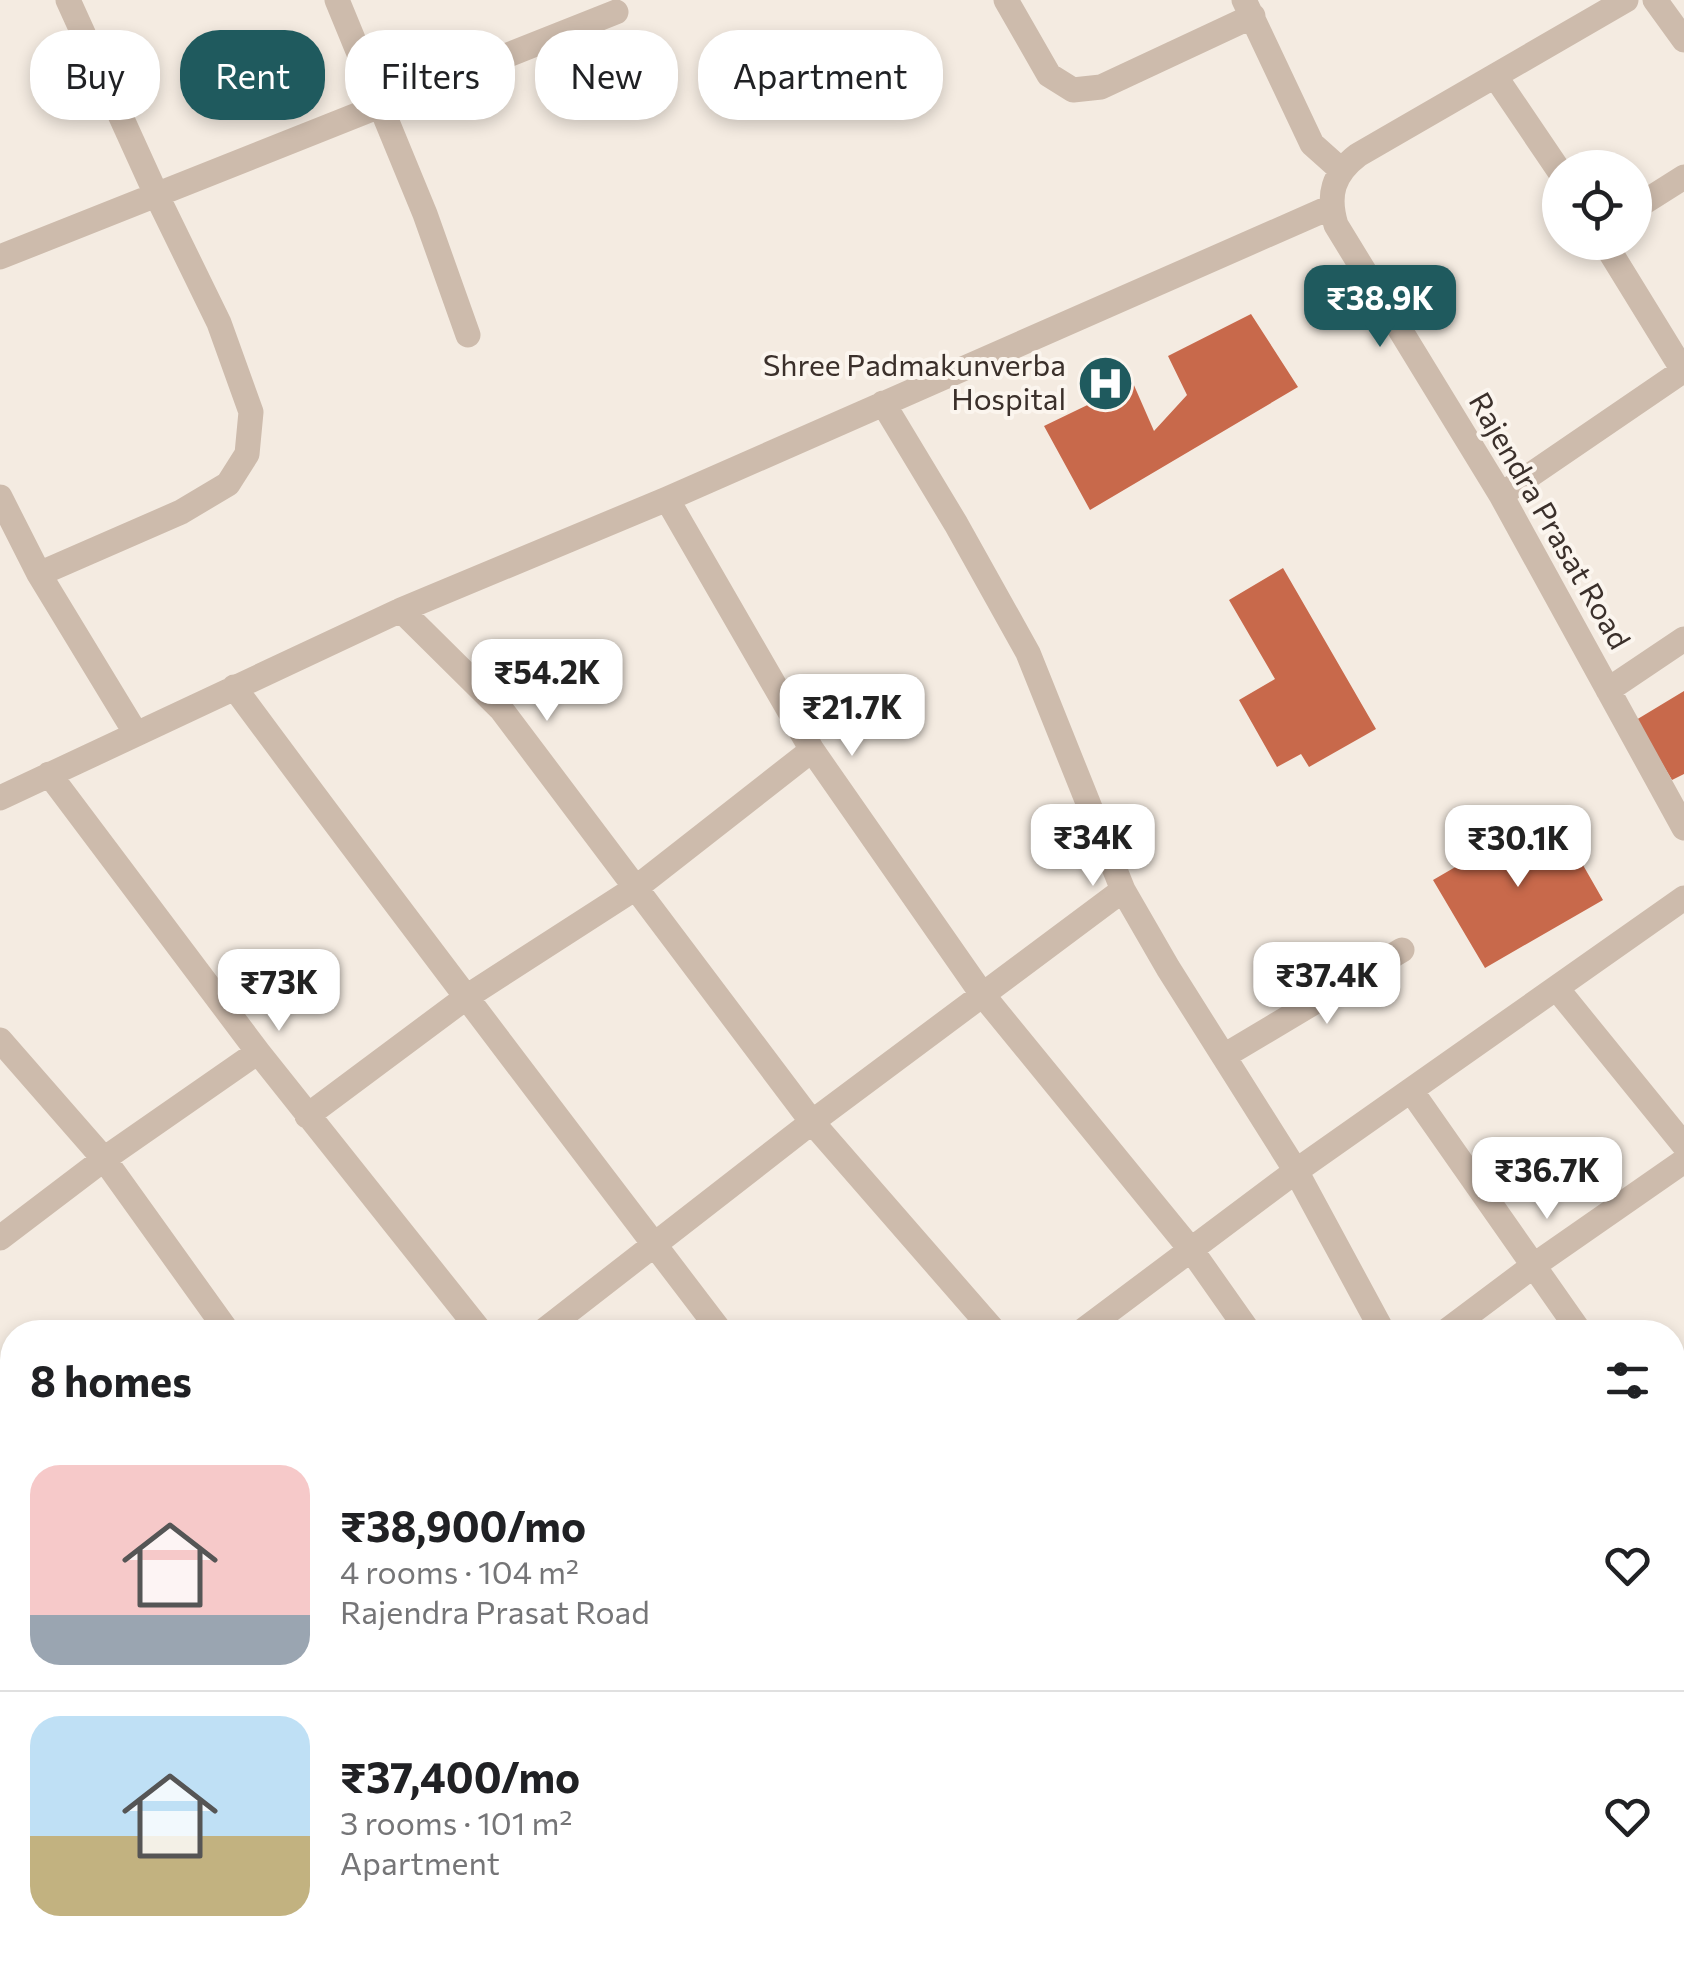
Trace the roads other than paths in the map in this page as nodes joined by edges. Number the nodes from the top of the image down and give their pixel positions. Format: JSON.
{"nodes":[{"id":1,"x":68,"y":0,"type":"edge"},
{"id":2,"x":336,"y":0,"type":"edge"},
{"id":3,"x":1006,"y":0,"type":"edge"},
{"id":4,"x":1626,"y":0,"type":"edge"},
{"id":5,"x":1655,"y":0,"type":"edge"},
{"id":6,"x":1248,"y":8,"type":"edge"},
{"id":7,"x":616,"y":12,"type":"dead end"},
{"id":8,"x":349,"y":30,"type":"edge"},
{"id":9,"x":1684,"y":40,"type":"edge"},
{"id":10,"x":515,"y":52,"type":"edge"},
{"id":11,"x":1495,"y":76,"type":"junction"},
{"id":12,"x":345,"y":120,"type":"edge"},
{"id":13,"x":388,"y":120,"type":"edge"},
{"id":14,"x":1545,"y":150,"type":"edge"},
{"id":15,"x":1340,"y":169,"type":"junction"},
{"id":16,"x":1684,"y":178,"type":"edge"},
{"id":17,"x":156,"y":194,"type":"junction"},
{"id":18,"x":1652,"y":198,"type":"edge"},
{"id":19,"x":1330,"y":207,"type":"junction"},
{"id":20,"x":0,"y":257,"type":"edge"},
{"id":21,"x":1615,"y":260,"type":"edge"},
{"id":22,"x":468,"y":335,"type":"dead end"},
{"id":23,"x":1684,"y":371,"type":"edge"},
{"id":24,"x":883,"y":403,"type":"junction"},
{"id":25,"x":1501,"y":495,"type":"junction"},
{"id":26,"x":0,"y":497,"type":"edge"},
{"id":27,"x":667,"y":500,"type":"junction"},
{"id":28,"x":39,"y":574,"type":"junction"},
{"id":29,"x":401,"y":610,"type":"junction"},
{"id":30,"x":1684,"y":640,"type":"edge"},
{"id":31,"x":234,"y":687,"type":"junction"},
{"id":32,"x":1608,"y":690,"type":"junction"},
{"id":33,"x":135,"y":732,"type":"junction"},
{"id":34,"x":812,"y":750,"type":"junction"},
{"id":35,"x":49,"y":774,"type":"junction"},
{"id":36,"x":0,"y":798,"type":"edge"},
{"id":37,"x":1684,"y":828,"type":"edge"},
{"id":38,"x":638,"y":887,"type":"junction"},
{"id":39,"x":1123,"y":890,"type":"junction"},
{"id":40,"x":1684,"y":898,"type":"edge"},
{"id":41,"x":1402,"y":950,"type":"dead end"},
{"id":42,"x":1558,"y":990,"type":"junction"},
{"id":43,"x":982,"y":994,"type":"junction"},
{"id":44,"x":468,"y":996,"type":"junction"},
{"id":45,"x":0,"y":1040,"type":"edge"},
{"id":46,"x":258,"y":1052,"type":"junction"},
{"id":47,"x":1224,"y":1056,"type":"junction"},
{"id":48,"x":1412,"y":1092,"type":"junction"},
{"id":49,"x":307,"y":1116,"type":"junction"},
{"id":50,"x":812,"y":1122,"type":"junction"},
{"id":51,"x":1684,"y":1145,"type":"edge"},
{"id":52,"x":104,"y":1159,"type":"junction"},
{"id":53,"x":1684,"y":1161,"type":"edge"},
{"id":54,"x":1296,"y":1171,"type":"junction"},
{"id":55,"x":0,"y":1238,"type":"edge"},
{"id":56,"x":654,"y":1244,"type":"junction"},
{"id":57,"x":1192,"y":1250,"type":"junction"},
{"id":58,"x":1532,"y":1266,"type":"junction"},
{"id":59,"x":219,"y":1320,"type":"edge"},
{"id":60,"x":470,"y":1320,"type":"edge"},
{"id":61,"x":557,"y":1320,"type":"edge"},
{"id":62,"x":713,"y":1320,"type":"edge"},
{"id":63,"x":985,"y":1320,"type":"edge"},
{"id":64,"x":1097,"y":1320,"type":"edge"},
{"id":65,"x":1241,"y":1320,"type":"edge"},
{"id":66,"x":1377,"y":1320,"type":"edge"},
{"id":67,"x":1461,"y":1320,"type":"edge"},
{"id":68,"x":1571,"y":1320,"type":"edge"}],
"edges":[{"from":1,"to":17,"type":"street"},
{"from":2,"to":8,"type":"street"},
{"from":3,"to":6,"type":"street"},
{"from":4,"to":11,"type":"street"},
{"from":5,"to":9,"type":"street"},
{"from":6,"to":15,"type":"street"},
{"from":7,"to":10,"type":"street"},
{"from":11,"to":14,"type":"street"},
{"from":11,"to":15,"type":"street"},
{"from":12,"to":17,"type":"street"},
{"from":13,"to":22,"type":"street"},
{"from":15,"to":19,"type":"street"},
{"from":16,"to":18,"type":"street"},
{"from":17,"to":20,"type":"street"},
{"from":17,"to":28,"type":"street"},
{"from":19,"to":24,"type":"street"},
{"from":19,"to":25,"type":"street","name":"Rajendra Prasat Road"},
{"from":21,"to":23,"type":"street"},
{"from":23,"to":25,"type":"street"},
{"from":24,"to":27,"type":"street"},
{"from":24,"to":39,"type":"street"},
{"from":25,"to":32,"type":"street","name":"Rajendra Prasat Road"},
{"from":26,"to":28,"type":"street"},
{"from":27,"to":29,"type":"street"},
{"from":27,"to":34,"type":"street"},
{"from":28,"to":33,"type":"street"},
{"from":29,"to":31,"type":"street"},
{"from":29,"to":38,"type":"street"},
{"from":30,"to":32,"type":"street"},
{"from":31,"to":33,"type":"street"},
{"from":31,"to":44,"type":"street"},
{"from":32,"to":37,"type":"street","name":"Rajendra Prasat Road"},
{"from":33,"to":35,"type":"street"},
{"from":34,"to":38,"type":"street"},
{"from":34,"to":43,"type":"street"},
{"from":35,"to":36,"type":"street"},
{"from":35,"to":46,"type":"street"},
{"from":38,"to":44,"type":"street"},
{"from":38,"to":50,"type":"street"},
{"from":39,"to":43,"type":"street"},
{"from":39,"to":47,"type":"street"},
{"from":40,"to":42,"type":"street"},
{"from":41,"to":47,"type":"street"},
{"from":42,"to":48,"type":"street"},
{"from":42,"to":51,"type":"street"},
{"from":43,"to":50,"type":"street"},
{"from":43,"to":57,"type":"street"},
{"from":44,"to":49,"type":"street"},
{"from":44,"to":56,"type":"street"},
{"from":45,"to":52,"type":"street"},
{"from":46,"to":49,"type":"street"},
{"from":46,"to":52,"type":"street"},
{"from":47,"to":54,"type":"street"},
{"from":48,"to":54,"type":"street"},
{"from":48,"to":58,"type":"street"},
{"from":49,"to":60,"type":"street"},
{"from":50,"to":56,"type":"street"},
{"from":50,"to":63,"type":"street"},
{"from":52,"to":55,"type":"street"},
{"from":52,"to":59,"type":"street"},
{"from":53,"to":58,"type":"street"},
{"from":54,"to":57,"type":"street"},
{"from":54,"to":66,"type":"street"},
{"from":56,"to":61,"type":"street"},
{"from":56,"to":62,"type":"street"},
{"from":57,"to":64,"type":"street"},
{"from":57,"to":65,"type":"street"},
{"from":58,"to":67,"type":"street"},
{"from":58,"to":68,"type":"street"}]}
